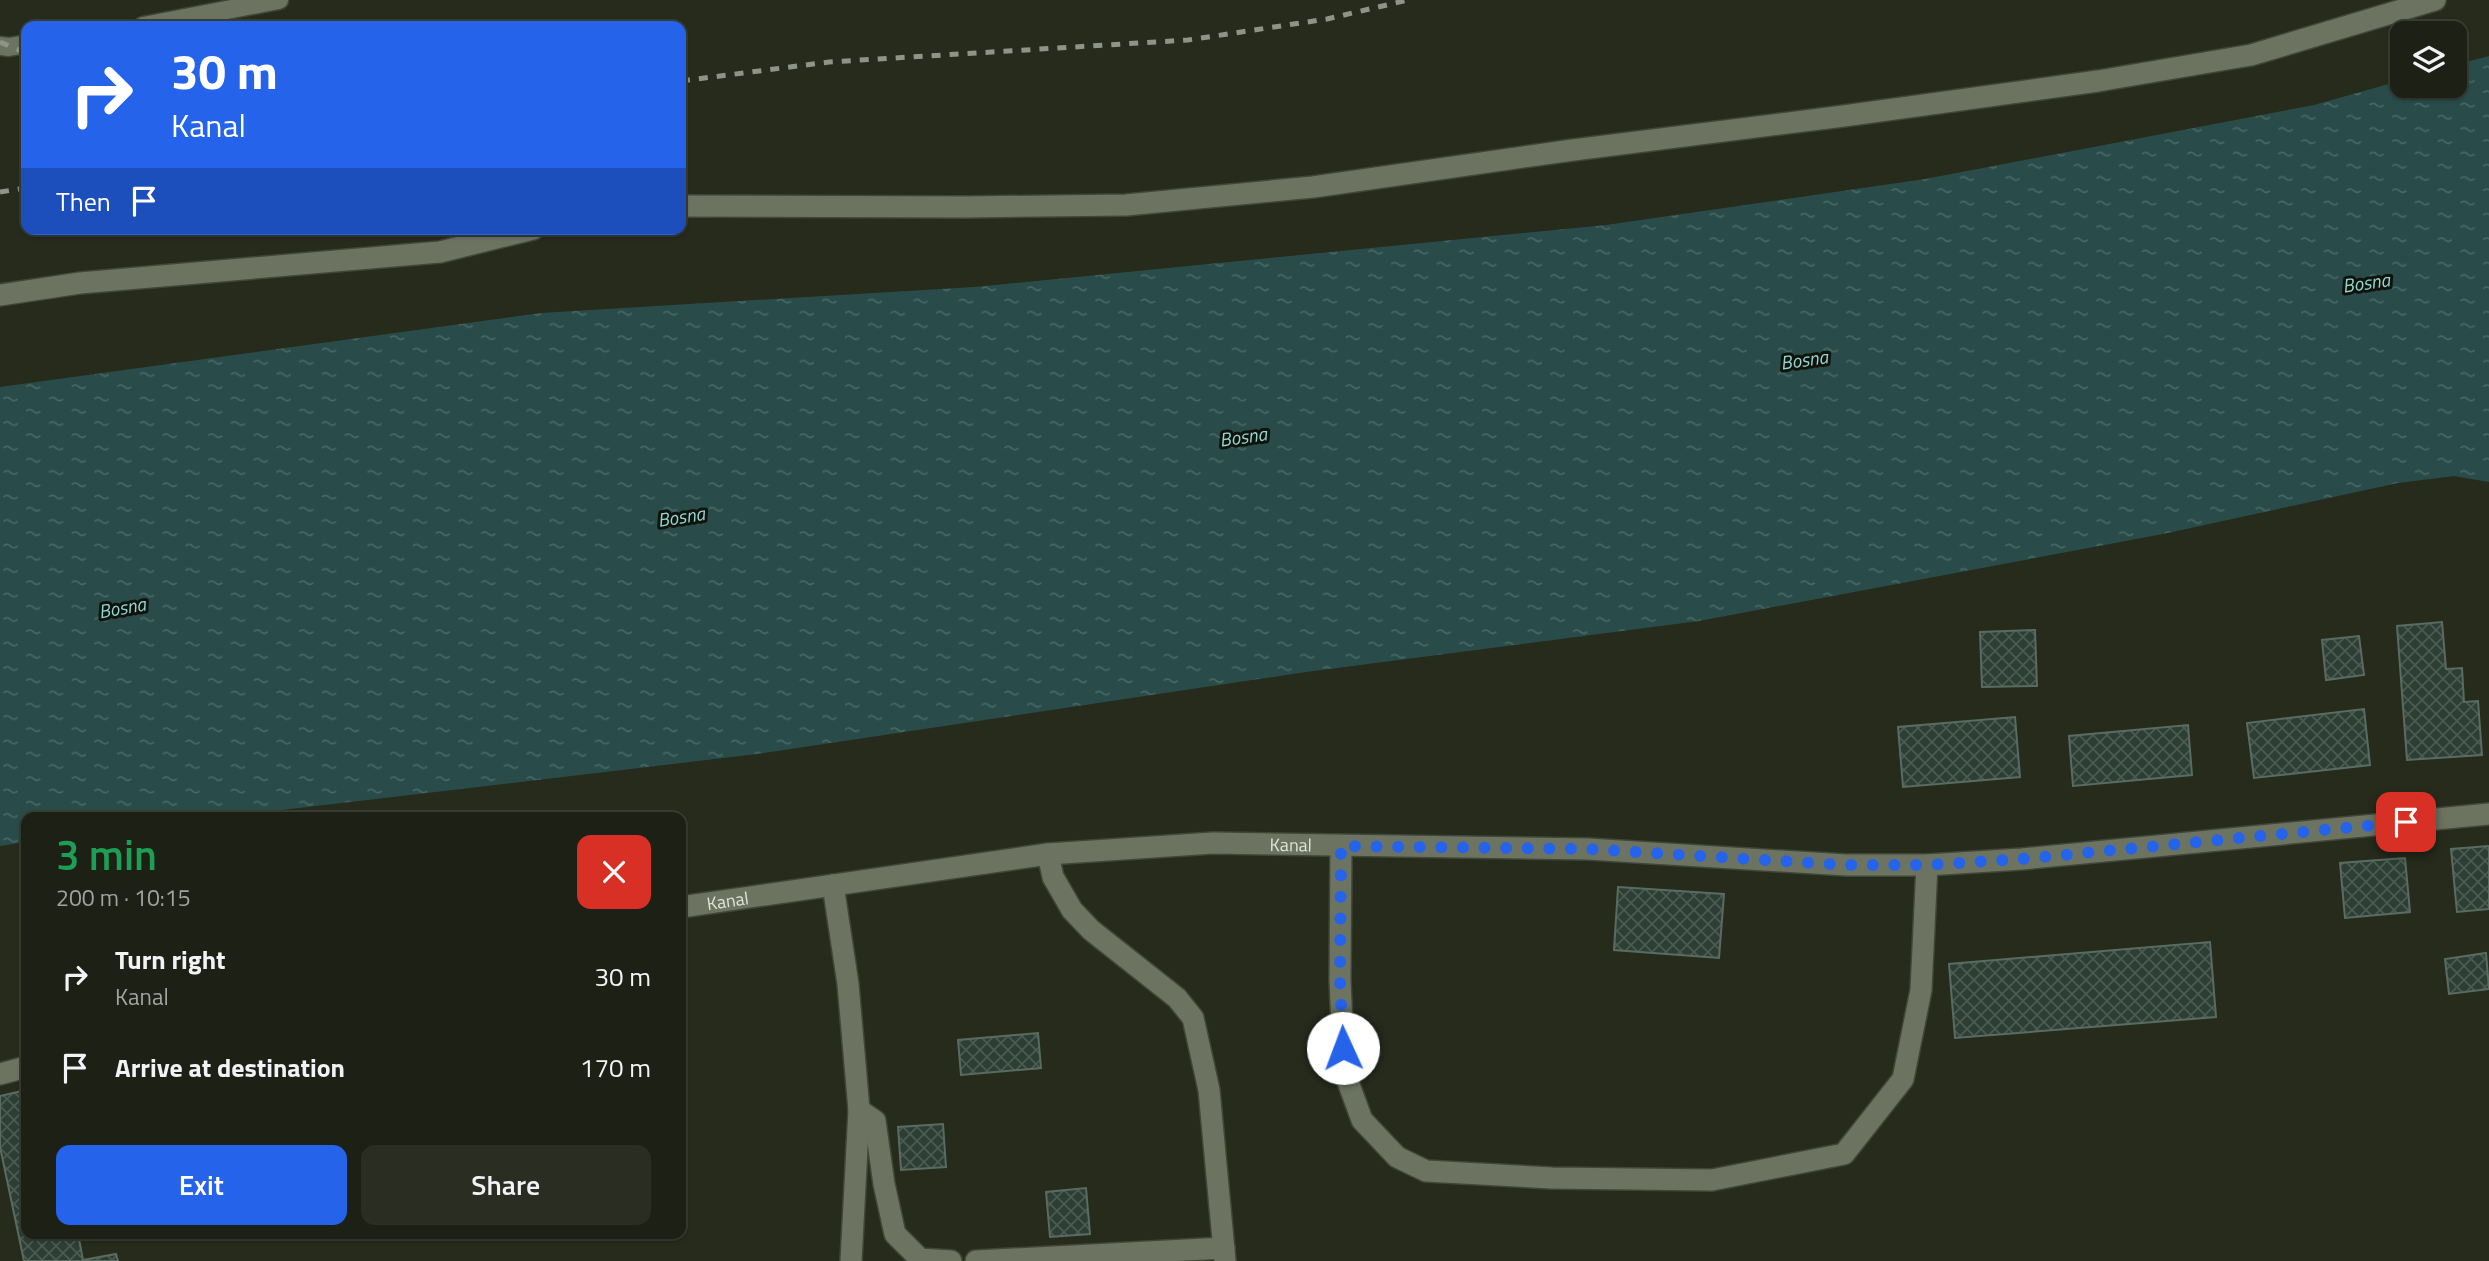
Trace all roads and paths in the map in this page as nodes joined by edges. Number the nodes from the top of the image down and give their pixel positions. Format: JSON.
{"nodes":[{"id":1,"x":279,"y":0,"type":"edge"},
{"id":2,"x":2435,"y":0,"type":"edge"},
{"id":3,"x":181,"y":21,"type":"edge"},
{"id":4,"x":21,"y":45,"type":"edge"},
{"id":5,"x":0,"y":46,"type":"edge"},
{"id":6,"x":686,"y":206,"type":"edge"},
{"id":7,"x":509,"y":235,"type":"edge"},
{"id":8,"x":0,"y":295,"type":"edge"},
{"id":9,"x":2489,"y":814,"type":"edge"},
{"id":10,"x":1341,"y":846,"type":"junction"},
{"id":11,"x":1048,"y":855,"type":"junction"},
{"id":12,"x":1927,"y":865,"type":"junction"},
{"id":13,"x":833,"y":885,"type":"junction"},
{"id":14,"x":686,"y":905,"type":"edge"},
{"id":15,"x":21,"y":1069,"type":"edge"},
{"id":16,"x":0,"y":1074,"type":"edge"},
{"id":17,"x":859,"y":1110,"type":"junction"},
{"id":18,"x":1224,"y":1254,"type":"edge"},
{"id":19,"x":851,"y":1261,"type":"edge"},
{"id":20,"x":951,"y":1261,"type":"edge"},
{"id":21,"x":976,"y":1261,"type":"edge"}],
"edges":[{"from":1,"to":3,"type":"lane"},
{"from":2,"to":6,"type":"street"},
{"from":4,"to":5,"type":"lane"},
{"from":7,"to":8,"type":"street"},
{"from":9,"to":12,"type":"street","name":"Kanal"},
{"from":10,"to":11,"type":"street","name":"Kanal"},
{"from":10,"to":12,"type":"street","name":"Kanal"},
{"from":10,"to":12,"type":"street"},
{"from":11,"to":13,"type":"street","name":"Kanal"},
{"from":11,"to":18,"type":"street"},
{"from":13,"to":14,"type":"street","name":"Kanal"},
{"from":13,"to":17,"type":"street"},
{"from":15,"to":16,"type":"street"},
{"from":17,"to":19,"type":"street"},
{"from":17,"to":20,"type":"street"},
{"from":18,"to":21,"type":"street"}]}
